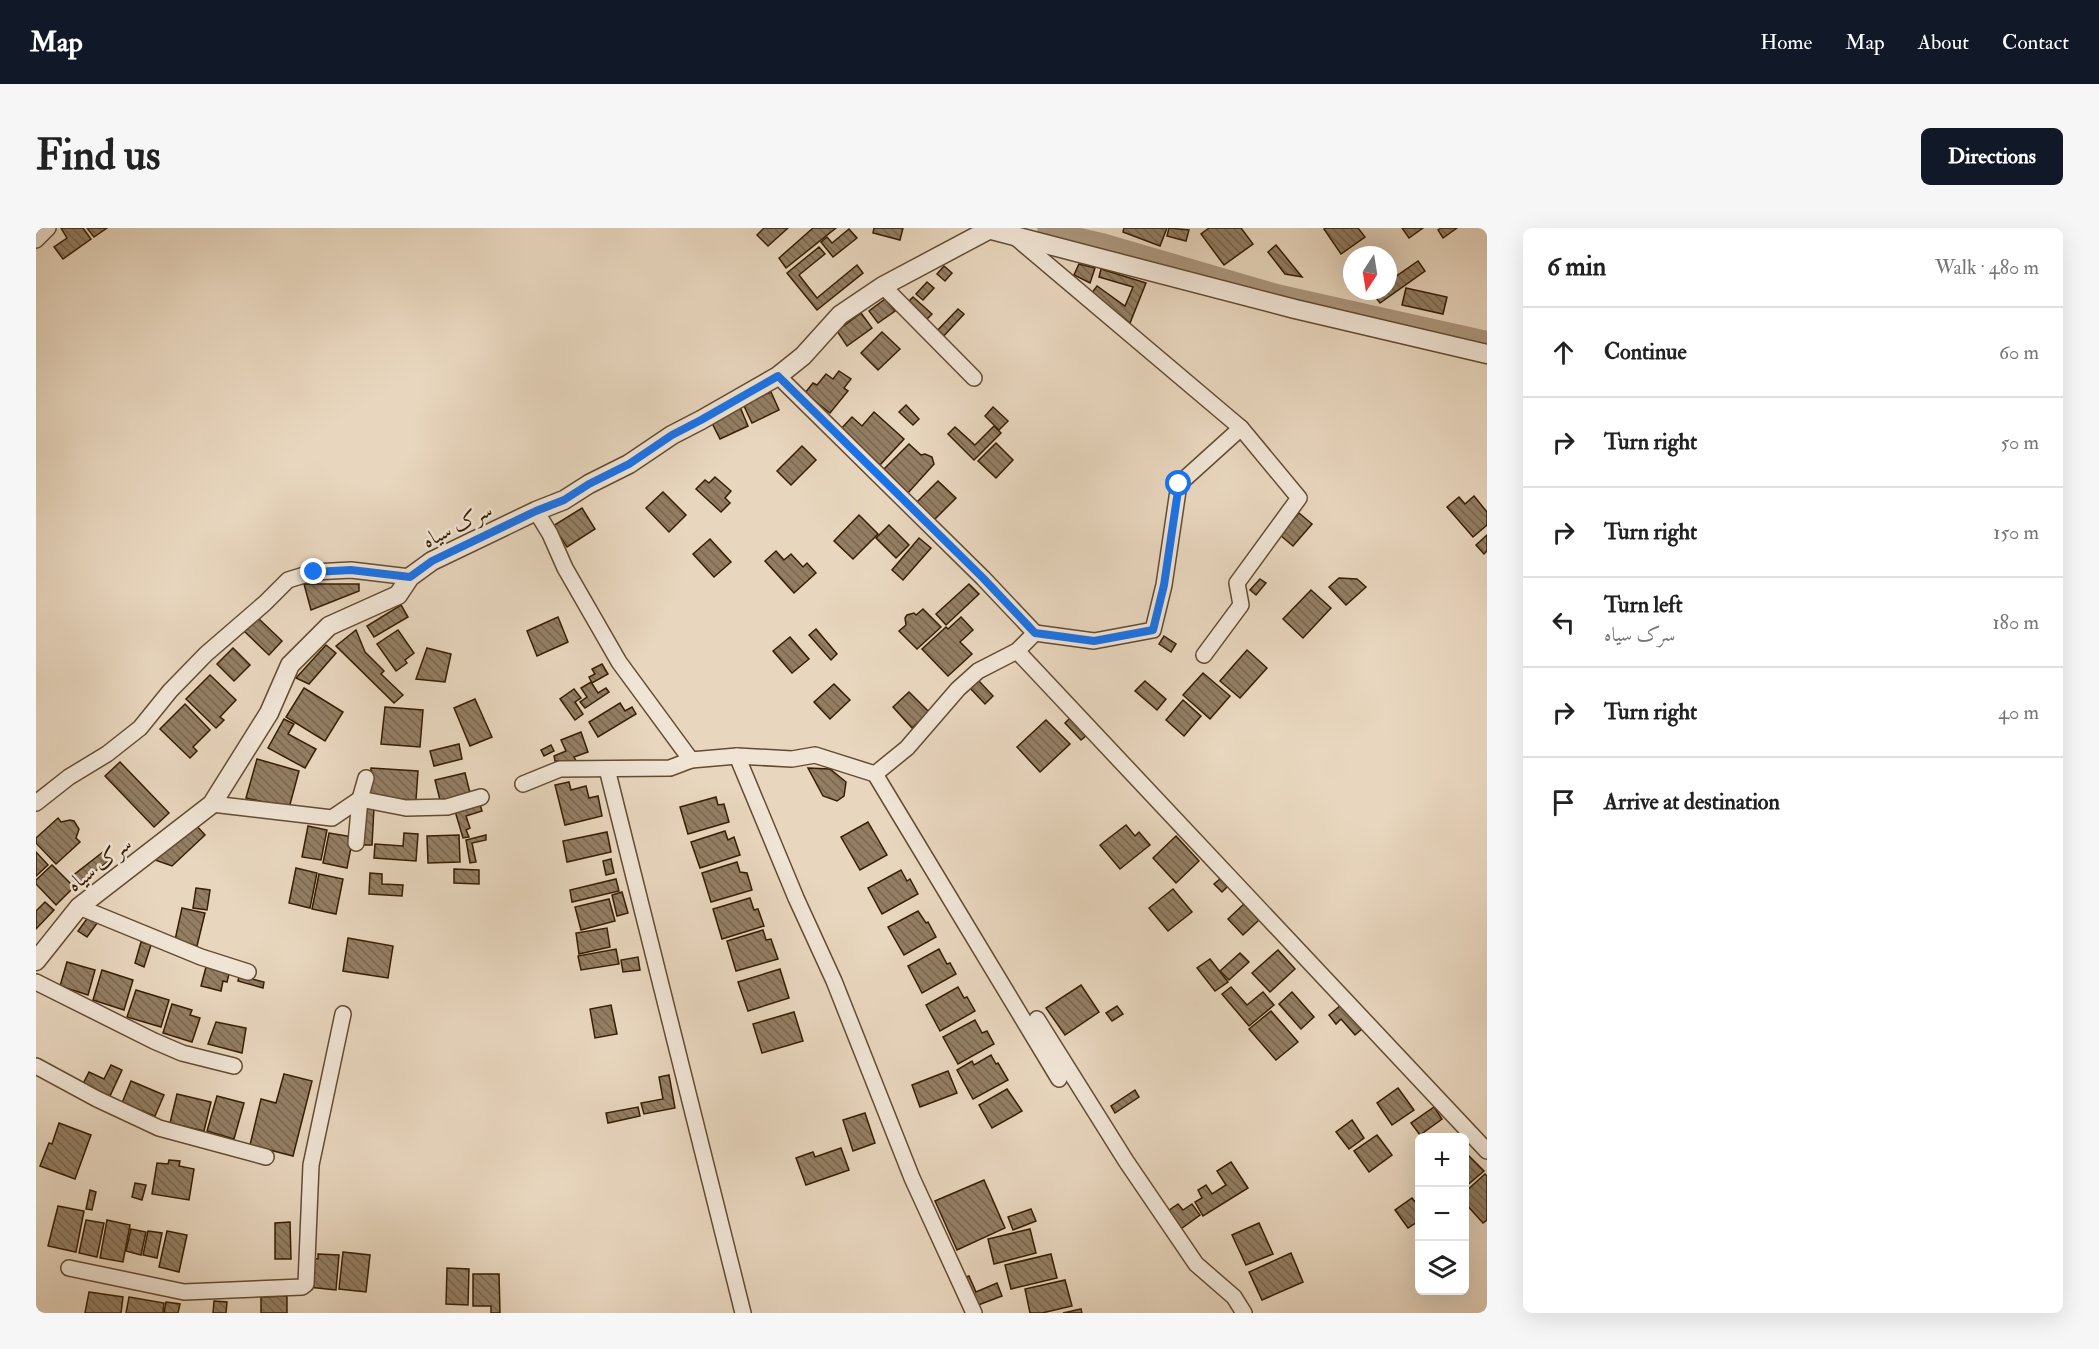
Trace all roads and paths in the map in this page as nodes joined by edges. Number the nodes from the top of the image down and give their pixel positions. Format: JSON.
{"nodes":[{"id":1,"x":48,"y":228,"type":"edge"},
{"id":2,"x":989,"y":229,"type":"edge"},
{"id":3,"x":1012,"y":235,"type":"junction"},
{"id":4,"x":36,"y":240,"type":"edge"},
{"id":5,"x":883,"y":286,"type":"junction"},
{"id":6,"x":1487,"y":354,"type":"edge"},
{"id":7,"x":778,"y":376,"type":"junction"},
{"id":8,"x":974,"y":378,"type":"dead end"},
{"id":9,"x":1241,"y":428,"type":"junction"},
{"id":10,"x":536,"y":511,"type":"junction"},
{"id":11,"x":410,"y":577,"type":"junction"},
{"id":12,"x":1035,"y":633,"type":"junction"},
{"id":13,"x":1017,"y":651,"type":"junction"},
{"id":14,"x":1204,"y":655,"type":"dead end"},
{"id":15,"x":737,"y":756,"type":"junction"},
{"id":16,"x":691,"y":760,"type":"junction"},
{"id":17,"x":607,"y":769,"type":"junction"},
{"id":18,"x":875,"y":774,"type":"junction"},
{"id":19,"x":366,"y":778,"type":"dead end"},
{"id":20,"x":523,"y":784,"type":"dead end"},
{"id":21,"x":481,"y":797,"type":"dead end"},
{"id":22,"x":360,"y":799,"type":"junction"},
{"id":23,"x":36,"y":803,"type":"edge"},
{"id":24,"x":212,"y":804,"type":"junction"},
{"id":25,"x":356,"y":843,"type":"dead end"},
{"id":26,"x":79,"y":907,"type":"junction"},
{"id":27,"x":36,"y":961,"type":"edge"},
{"id":28,"x":248,"y":972,"type":"dead end"},
{"id":29,"x":36,"y":982,"type":"edge"},
{"id":30,"x":343,"y":1014,"type":"dead end"},
{"id":31,"x":1037,"y":1019,"type":"dead end"},
{"id":32,"x":36,"y":1066,"type":"edge"},
{"id":33,"x":234,"y":1066,"type":"dead end"},
{"id":34,"x":1059,"y":1079,"type":"dead end"},
{"id":35,"x":1487,"y":1151,"type":"edge"},
{"id":36,"x":266,"y":1157,"type":"dead end"},
{"id":37,"x":69,"y":1268,"type":"dead end"},
{"id":38,"x":743,"y":1313,"type":"edge"},
{"id":39,"x":974,"y":1313,"type":"edge"},
{"id":40,"x":1244,"y":1313,"type":"edge"}],
"edges":[{"from":1,"to":4,"type":"street"},
{"from":2,"to":3,"type":"street"},
{"from":2,"to":5,"type":"street","name":"سرک سیاه"},
{"from":3,"to":6,"type":"street"},
{"from":3,"to":9,"type":"street"},
{"from":5,"to":7,"type":"street","name":"سرک سیاه"},
{"from":5,"to":8,"type":"street"},
{"from":7,"to":10,"type":"street","name":"سرک سیاه"},
{"from":7,"to":12,"type":"street"},
{"from":9,"to":12,"type":"street"},
{"from":9,"to":14,"type":"street"},
{"from":10,"to":11,"type":"street","name":"سرک سیاه"},
{"from":10,"to":16,"type":"street"},
{"from":11,"to":23,"type":"street"},
{"from":11,"to":24,"type":"street","name":"سرک سیاه"},
{"from":12,"to":13,"type":"street"},
{"from":13,"to":18,"type":"street"},
{"from":13,"to":35,"type":"street"},
{"from":15,"to":16,"type":"street"},
{"from":15,"to":18,"type":"street"},
{"from":15,"to":39,"type":"street"},
{"from":16,"to":17,"type":"street"},
{"from":17,"to":20,"type":"street"},
{"from":17,"to":38,"type":"street"},
{"from":18,"to":34,"type":"street"},
{"from":19,"to":22,"type":"street"},
{"from":21,"to":22,"type":"street"},
{"from":22,"to":24,"type":"street"},
{"from":22,"to":25,"type":"street"},
{"from":24,"to":26,"type":"street","name":"سرک سیاه"},
{"from":26,"to":27,"type":"street","name":"سرک سیاه"},
{"from":26,"to":28,"type":"street"},
{"from":29,"to":33,"type":"street"},
{"from":30,"to":37,"type":"street"},
{"from":31,"to":40,"type":"street"},
{"from":32,"to":36,"type":"street"}]}
